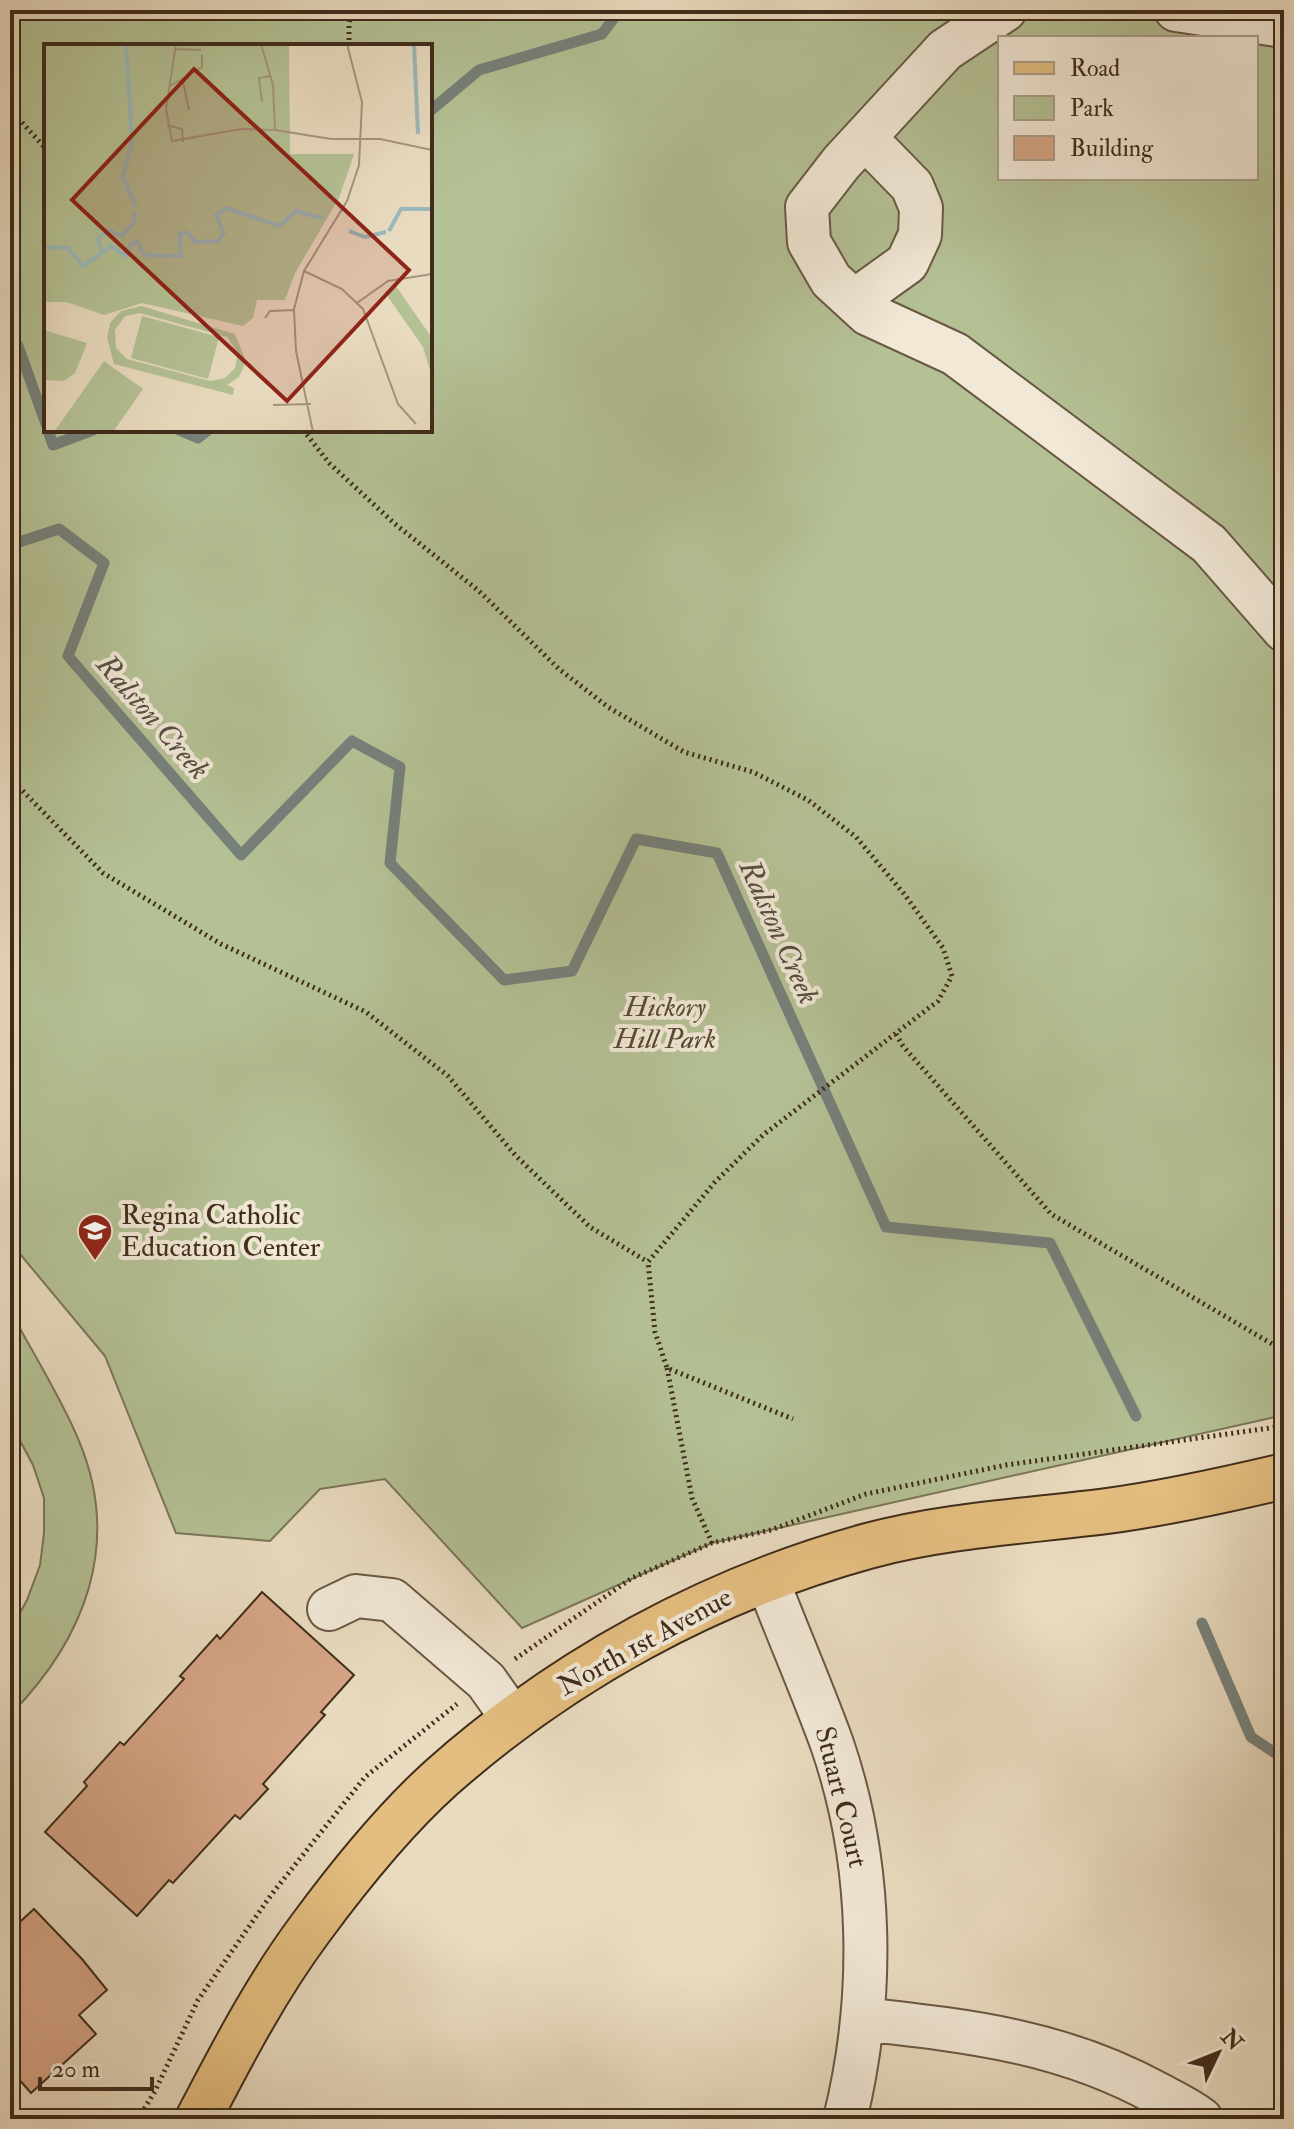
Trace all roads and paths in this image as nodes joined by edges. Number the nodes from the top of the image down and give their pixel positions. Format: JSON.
{"nodes":[{"id":1,"x":352,"y":10,"type":"edge"},
{"id":2,"x":1005,"y":10,"type":"edge"},
{"id":3,"x":1175,"y":10,"type":"edge"},
{"id":4,"x":1284,"y":26,"type":"edge"},
{"id":5,"x":1162,"y":36,"type":"edge"},
{"id":6,"x":349,"y":44,"type":"edge"},
{"id":7,"x":10,"y":109,"type":"edge"},
{"id":8,"x":865,"y":138,"type":"junction"},
{"id":9,"x":44,"y":147,"type":"edge"},
{"id":10,"x":854,"y":301,"type":"junction"},
{"id":11,"x":305,"y":432,"type":"edge"},
{"id":12,"x":1284,"y":630,"type":"edge"},
{"id":13,"x":10,"y":778,"type":"edge"},
{"id":14,"x":896,"y":1034,"type":"junction"},
{"id":15,"x":648,"y":1262,"type":"junction"},
{"id":16,"x":1284,"y":1351,"type":"edge"},
{"id":17,"x":667,"y":1368,"type":"junction"},
{"id":18,"x":793,"y":1419,"type":"dead end"},
{"id":19,"x":1284,"y":1476,"type":"edge"},
{"id":20,"x":712,"y":1543,"type":"dead end"},
{"id":21,"x":767,"y":1579,"type":"junction"},
{"id":22,"x":329,"y":1609,"type":"dead end"},
{"id":23,"x":513,"y":1719,"type":"junction"},
{"id":24,"x":862,"y":2019,"type":"junction"},
{"id":25,"x":198,"y":2119,"type":"edge"},
{"id":26,"x":845,"y":2119,"type":"edge"},
{"id":27,"x":1201,"y":2119,"type":"edge"}],
"edges":[{"from":1,"to":6,"type":"path"},
{"from":2,"to":8,"type":"street"},
{"from":3,"to":4,"type":"street"},
{"from":3,"to":5,"type":"street"},
{"from":7,"to":9,"type":"path"},
{"from":8,"to":10,"type":"street"},
{"from":8,"to":10,"type":"street"},
{"from":10,"to":12,"type":"street"},
{"from":11,"to":14,"type":"path"},
{"from":13,"to":15,"type":"path"},
{"from":14,"to":15,"type":"path"},
{"from":14,"to":16,"type":"path"},
{"from":15,"to":17,"type":"path"},
{"from":17,"to":18,"type":"path"},
{"from":17,"to":20,"type":"path"},
{"from":19,"to":21,"type":"main road","name":"North 1st Avenue"},
{"from":21,"to":23,"type":"main road","name":"North 1st Avenue"},
{"from":21,"to":24,"type":"street","name":"Stuart Court"},
{"from":22,"to":23,"type":"street"},
{"from":23,"to":25,"type":"main road","name":"North 1st Avenue"},
{"from":24,"to":26,"type":"street","name":"Stuart Court"},
{"from":24,"to":27,"type":"street"}]}
